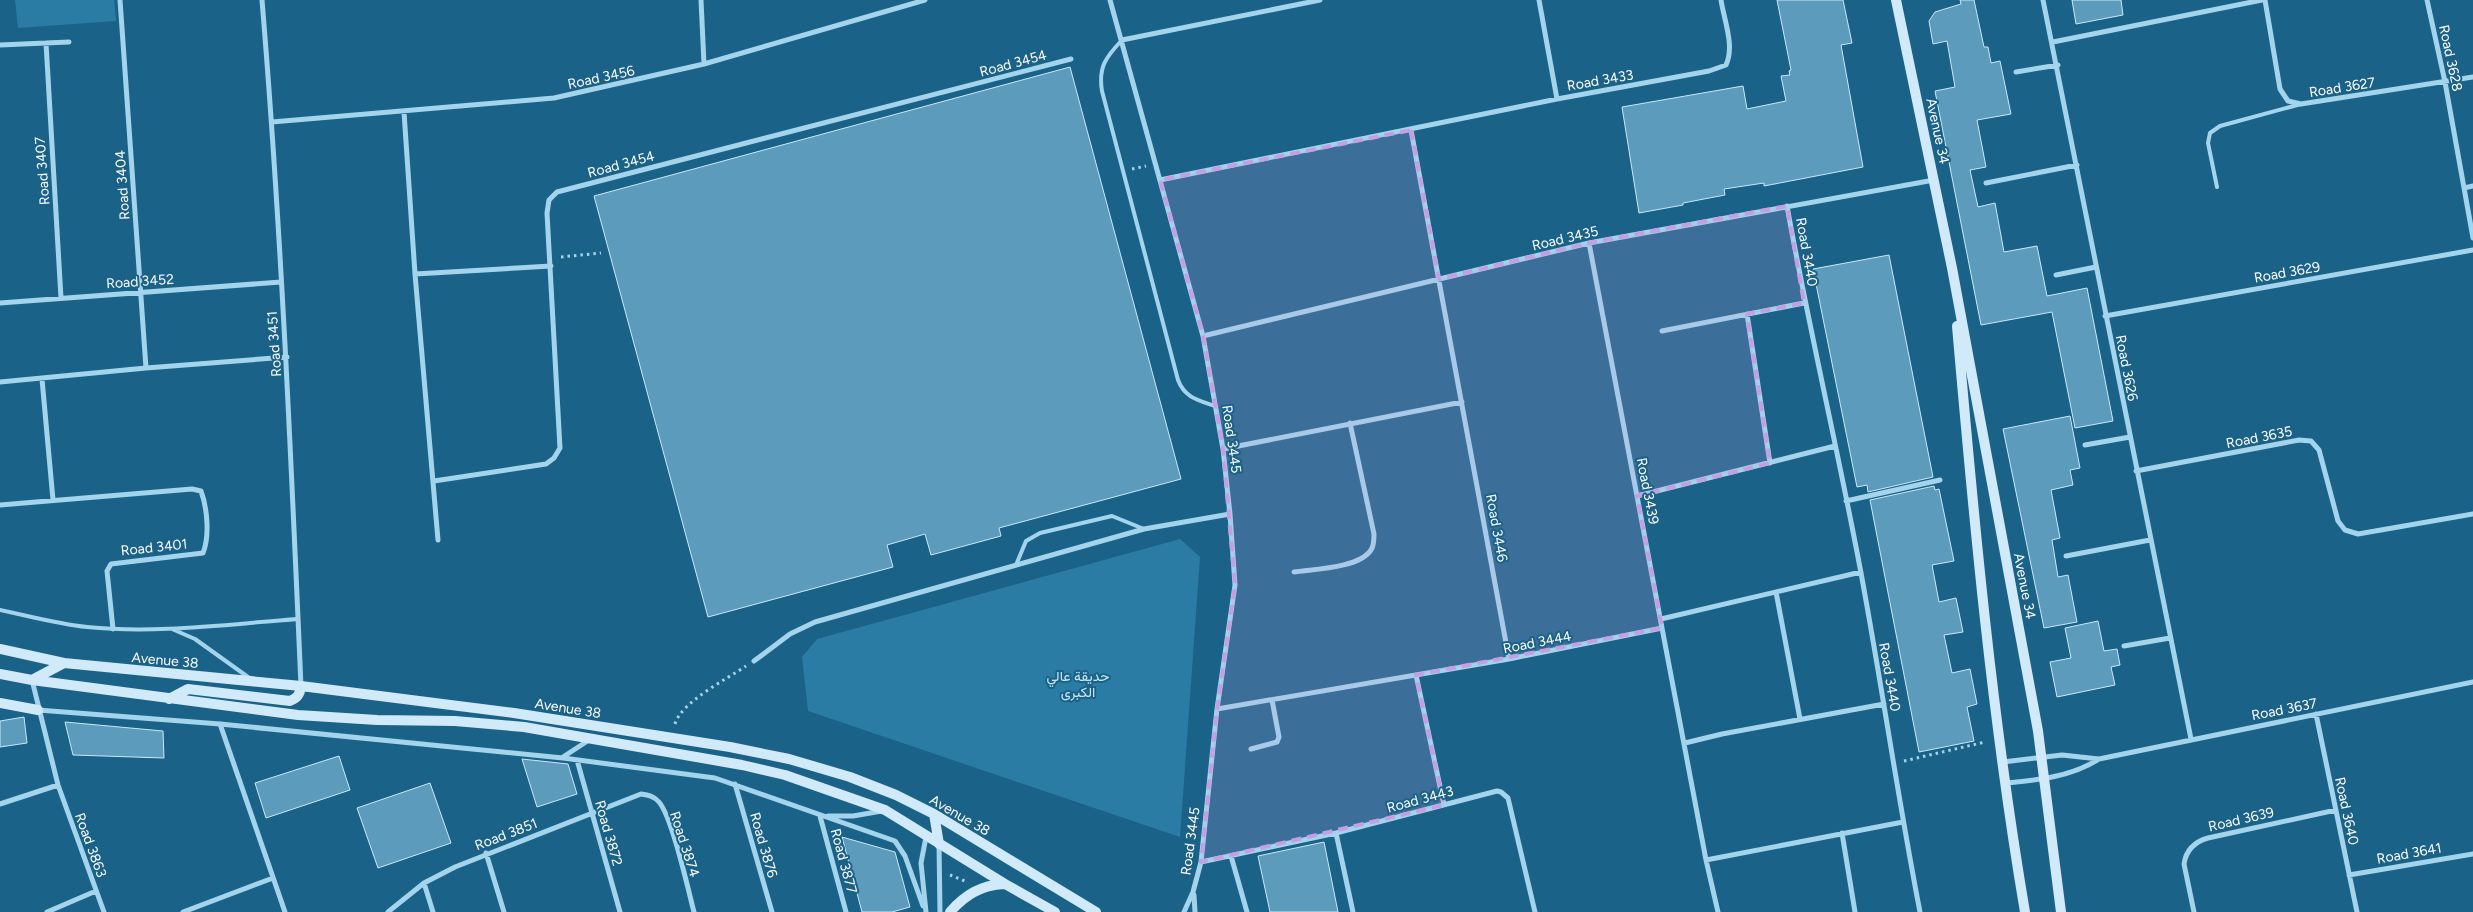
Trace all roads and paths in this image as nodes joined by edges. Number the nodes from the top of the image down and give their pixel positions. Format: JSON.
{"nodes":[{"id":1,"x":120,"y":0,"type":"edge"},
{"id":2,"x":262,"y":0,"type":"edge"},
{"id":3,"x":701,"y":0,"type":"edge"},
{"id":4,"x":924,"y":0,"type":"edge"},
{"id":5,"x":1110,"y":0,"type":"edge"},
{"id":6,"x":1278,"y":0,"type":"edge"},
{"id":7,"x":1320,"y":0,"type":"edge"},
{"id":8,"x":1539,"y":0,"type":"edge"},
{"id":9,"x":1720,"y":0,"type":"edge"},
{"id":10,"x":1896,"y":0,"type":"edge"},
{"id":11,"x":2043,"y":0,"type":"edge"},
{"id":12,"x":2263,"y":0,"type":"edge"},
{"id":13,"x":2427,"y":0,"type":"edge"},
{"id":14,"x":1279,"y":8,"type":"junction"},
{"id":15,"x":1122,"y":40,"type":"junction"},
{"id":16,"x":69,"y":42,"type":"dead end"},
{"id":17,"x":2053,"y":42,"type":"junction"},
{"id":18,"x":46,"y":43,"type":"junction"},
{"id":19,"x":0,"y":45,"type":"edge"},
{"id":20,"x":1071,"y":59,"type":"dead end"},
{"id":21,"x":704,"y":64,"type":"junction"},
{"id":22,"x":2058,"y":65,"type":"junction"},
{"id":23,"x":2016,"y":72,"type":"dead end"},
{"id":24,"x":2473,"y":77,"type":"edge"},
{"id":25,"x":2445,"y":82,"type":"junction"},
{"id":26,"x":1557,"y":99,"type":"junction"},
{"id":27,"x":2301,"y":104,"type":"junction"},
{"id":28,"x":404,"y":112,"type":"junction"},
{"id":29,"x":272,"y":122,"type":"junction"},
{"id":30,"x":1411,"y":130,"type":"junction"},
{"id":31,"x":1156,"y":163,"type":"junction"},
{"id":32,"x":2076,"y":165,"type":"junction"},
{"id":33,"x":1124,"y":172,"type":"junction"},
{"id":34,"x":1160,"y":180,"type":"junction"},
{"id":35,"x":1935,"y":180,"type":"junction"},
{"id":36,"x":1986,"y":184,"type":"dead end"},
{"id":37,"x":2473,"y":186,"type":"edge"},
{"id":38,"x":2217,"y":187,"type":"dead end"},
{"id":39,"x":2464,"y":188,"type":"junction"},
{"id":40,"x":1787,"y":206,"type":"junction"},
{"id":41,"x":2473,"y":238,"type":"edge"},
{"id":42,"x":1590,"y":243,"type":"junction"},
{"id":43,"x":2473,"y":250,"type":"edge"},
{"id":44,"x":601,"y":253,"type":"dead end"},
{"id":45,"x":550,"y":258,"type":"junction"},
{"id":46,"x":551,"y":266,"type":"junction"},
{"id":47,"x":2096,"y":267,"type":"junction"},
{"id":48,"x":1952,"y":268,"type":"junction"},
{"id":49,"x":415,"y":274,"type":"junction"},
{"id":50,"x":2056,"y":275,"type":"dead end"},
{"id":51,"x":1439,"y":279,"type":"junction"},
{"id":52,"x":281,"y":282,"type":"junction"},
{"id":53,"x":141,"y":292,"type":"junction"},
{"id":54,"x":62,"y":298,"type":"junction"},
{"id":55,"x":1804,"y":302,"type":"junction"},
{"id":56,"x":0,"y":303,"type":"edge"},
{"id":57,"x":1747,"y":314,"type":"junction"},
{"id":58,"x":2106,"y":316,"type":"junction"},
{"id":59,"x":1662,"y":330,"type":"dead end"},
{"id":60,"x":1203,"y":336,"type":"junction"},
{"id":61,"x":287,"y":358,"type":"junction"},
{"id":62,"x":146,"y":368,"type":"junction"},
{"id":63,"x":42,"y":379,"type":"junction"},
{"id":64,"x":0,"y":382,"type":"edge"},
{"id":65,"x":1462,"y":402,"type":"junction"},
{"id":66,"x":1216,"y":406,"type":"junction"},
{"id":67,"x":1350,"y":423,"type":"junction"},
{"id":68,"x":2130,"y":437,"type":"junction"},
{"id":69,"x":2085,"y":445,"type":"dead end"},
{"id":70,"x":1835,"y":446,"type":"junction"},
{"id":71,"x":1223,"y":450,"type":"junction"},
{"id":72,"x":1770,"y":462,"type":"junction"},
{"id":73,"x":2136,"y":472,"type":"junction"},
{"id":74,"x":1940,"y":480,"type":"dead end"},
{"id":75,"x":434,"y":481,"type":"junction"},
{"id":76,"x":1638,"y":496,"type":"junction"},
{"id":77,"x":52,"y":500,"type":"junction"},
{"id":78,"x":1846,"y":501,"type":"junction"},
{"id":79,"x":0,"y":505,"type":"edge"},
{"id":80,"x":1230,"y":514,"type":"junction"},
{"id":81,"x":2473,"y":514,"type":"edge"},
{"id":82,"x":1144,"y":529,"type":"junction"},
{"id":83,"x":438,"y":540,"type":"dead end"},
{"id":84,"x":2150,"y":540,"type":"junction"},
{"id":85,"x":2066,"y":556,"type":"dead end"},
{"id":86,"x":1016,"y":565,"type":"junction"},
{"id":87,"x":1294,"y":572,"type":"dead end"},
{"id":88,"x":1861,"y":572,"type":"junction"},
{"id":89,"x":1776,"y":592,"type":"junction"},
{"id":90,"x":0,"y":610,"type":"edge"},
{"id":91,"x":298,"y":619,"type":"junction"},
{"id":92,"x":1661,"y":619,"type":"junction"},
{"id":93,"x":1662,"y":628,"type":"junction"},
{"id":94,"x":113,"y":629,"type":"junction"},
{"id":95,"x":171,"y":629,"type":"junction"},
{"id":96,"x":2170,"y":638,"type":"junction"},
{"id":97,"x":2124,"y":646,"type":"dead end"},
{"id":98,"x":0,"y":650,"type":"edge"},
{"id":99,"x":1510,"y":659,"type":"junction"},
{"id":100,"x":754,"y":661,"type":"joint"},
{"id":101,"x":64,"y":663,"type":"junction"},
{"id":102,"x":0,"y":674,"type":"edge"},
{"id":103,"x":1416,"y":675,"type":"junction"},
{"id":104,"x":32,"y":680,"type":"junction"},
{"id":105,"x":253,"y":682,"type":"junction"},
{"id":106,"x":2473,"y":682,"type":"edge"},
{"id":107,"x":301,"y":686,"type":"junction"},
{"id":108,"x":169,"y":699,"type":"junction"},
{"id":109,"x":1272,"y":700,"type":"junction"},
{"id":110,"x":0,"y":704,"type":"edge"},
{"id":111,"x":1884,"y":704,"type":"junction"},
{"id":112,"x":1217,"y":709,"type":"junction"},
{"id":113,"x":38,"y":710,"type":"junction"},
{"id":114,"x":2316,"y":714,"type":"junction"},
{"id":115,"x":1800,"y":719,"type":"junction"},
{"id":116,"x":220,"y":724,"type":"junction"},
{"id":117,"x":590,"y":739,"type":"junction"},
{"id":118,"x":671,"y":739,"type":"junction"},
{"id":119,"x":2000,"y":739,"type":"junction"},
{"id":120,"x":2191,"y":739,"type":"junction"},
{"id":121,"x":1685,"y":743,"type":"junction"},
{"id":122,"x":1252,"y":749,"type":"dead end"},
{"id":123,"x":563,"y":758,"type":"junction"},
{"id":124,"x":2099,"y":758,"type":"junction"},
{"id":125,"x":2040,"y":759,"type":"junction"},
{"id":126,"x":576,"y":760,"type":"junction"},
{"id":127,"x":2003,"y":762,"type":"junction"},
{"id":128,"x":1893,"y":763,"type":"junction"},
{"id":129,"x":2043,"y":779,"type":"junction"},
{"id":130,"x":2005,"y":783,"type":"junction"},
{"id":131,"x":736,"y":784,"type":"junction"},
{"id":132,"x":58,"y":785,"type":"junction"},
{"id":133,"x":641,"y":794,"type":"joint"},
{"id":134,"x":0,"y":804,"type":"edge"},
{"id":135,"x":1444,"y":805,"type":"junction"},
{"id":136,"x":886,"y":810,"type":"junction"},
{"id":137,"x":2336,"y":810,"type":"junction"},
{"id":138,"x":592,"y":813,"type":"junction"},
{"id":139,"x":934,"y":814,"type":"junction"},
{"id":140,"x":820,"y":816,"type":"junction"},
{"id":141,"x":1903,"y":822,"type":"junction"},
{"id":142,"x":951,"y":825,"type":"junction"},
{"id":143,"x":936,"y":827,"type":"junction"},
{"id":144,"x":1336,"y":832,"type":"junction"},
{"id":145,"x":1842,"y":833,"type":"junction"},
{"id":146,"x":926,"y":837,"type":"junction"},
{"id":147,"x":939,"y":844,"type":"junction"},
{"id":148,"x":486,"y":853,"type":"junction"},
{"id":149,"x":2473,"y":854,"type":"edge"},
{"id":150,"x":1231,"y":856,"type":"junction"},
{"id":151,"x":1706,"y":860,"type":"junction"},
{"id":152,"x":1201,"y":862,"type":"junction"},
{"id":153,"x":2349,"y":875,"type":"junction"},
{"id":154,"x":273,"y":878,"type":"junction"},
{"id":155,"x":424,"y":883,"type":"junction"},
{"id":156,"x":1005,"y":884,"type":"junction"},
{"id":157,"x":96,"y":891,"type":"junction"},
{"id":158,"x":1193,"y":892,"type":"junction"},
{"id":159,"x":923,"y":906,"type":"junction"},
{"id":160,"x":46,"y":912,"type":"edge"},
{"id":161,"x":104,"y":912,"type":"edge"},
{"id":162,"x":183,"y":912,"type":"edge"},
{"id":163,"x":285,"y":912,"type":"edge"},
{"id":164,"x":388,"y":912,"type":"edge"},
{"id":165,"x":432,"y":912,"type":"edge"},
{"id":166,"x":504,"y":912,"type":"edge"},
{"id":167,"x":620,"y":912,"type":"edge"},
{"id":168,"x":694,"y":912,"type":"edge"},
{"id":169,"x":772,"y":912,"type":"edge"},
{"id":170,"x":846,"y":912,"type":"edge"},
{"id":171,"x":926,"y":912,"type":"edge"},
{"id":172,"x":940,"y":912,"type":"edge"},
{"id":173,"x":950,"y":912,"type":"edge"},
{"id":174,"x":1055,"y":912,"type":"edge"},
{"id":175,"x":1096,"y":912,"type":"edge"},
{"id":176,"x":1184,"y":912,"type":"edge"},
{"id":177,"x":1195,"y":912,"type":"edge"},
{"id":178,"x":1247,"y":912,"type":"edge"},
{"id":179,"x":1353,"y":912,"type":"edge"},
{"id":180,"x":1535,"y":912,"type":"edge"},
{"id":181,"x":1718,"y":912,"type":"edge"},
{"id":182,"x":1855,"y":912,"type":"edge"},
{"id":183,"x":1920,"y":912,"type":"edge"},
{"id":184,"x":2025,"y":912,"type":"edge"},
{"id":185,"x":2061,"y":912,"type":"edge"},
{"id":186,"x":2194,"y":912,"type":"edge"},
{"id":187,"x":2356,"y":912,"type":"edge"}],
"edges":[{"from":1,"to":53,"type":"street","name":"Road 3404"},
{"from":2,"to":29,"type":"street","name":"Road 3451"},
{"from":3,"to":21,"type":"street"},
{"from":4,"to":21,"type":"street","name":"Road 3456"},
{"from":5,"to":15,"type":"street","name":"Road 3445"},
{"from":6,"to":14,"type":"street"},
{"from":7,"to":14,"type":"street"},
{"from":8,"to":26,"type":"street"},
{"from":9,"to":26,"type":"street","name":"Road 3433"},
{"from":10,"to":35,"type":"street","name":"Avenue 34"},
{"from":11,"to":17,"type":"street","name":"Road 3626"},
{"from":12,"to":17,"type":"street","name":"Road 3627"},
{"from":12,"to":27,"type":"street","name":"Road 3627"},
{"from":13,"to":25,"type":"street","name":"Road 3628"},
{"from":14,"to":15,"type":"street"},
{"from":15,"to":31,"type":"street","name":"Road 3445"},
{"from":15,"to":33,"type":"lane"},
{"from":16,"to":18,"type":"street"},
{"from":17,"to":22,"type":"street","name":"Road 3626"},
{"from":18,"to":19,"type":"street"},
{"from":18,"to":54,"type":"street","name":"Road 3407"},
{"from":20,"to":45,"type":"street","name":"Road 3454"},
{"from":21,"to":28,"type":"street","name":"Road 3456"},
{"from":22,"to":23,"type":"street"},
{"from":22,"to":32,"type":"street","name":"Road 3626"},
{"from":24,"to":25,"type":"street","name":"Road 3627"},
{"from":25,"to":27,"type":"street","name":"Road 3627"},
{"from":25,"to":39,"type":"street","name":"Road 3628"},
{"from":26,"to":30,"type":"street","name":"Road 3433"},
{"from":27,"to":38,"type":"lane"},
{"from":28,"to":29,"type":"street","name":"Road 3456"},
{"from":28,"to":49,"type":"street"},
{"from":29,"to":52,"type":"street","name":"Road 3451"},
{"from":30,"to":34,"type":"street","name":"Road 3433"},
{"from":30,"to":51,"type":"street"},
{"from":31,"to":33,"type":"path"},
{"from":31,"to":34,"type":"street","name":"Road 3445"},
{"from":32,"to":36,"type":"street"},
{"from":32,"to":47,"type":"street","name":"Road 3626"},
{"from":33,"to":66,"type":"lane"},
{"from":34,"to":60,"type":"street","name":"Road 3445"},
{"from":35,"to":40,"type":"street","name":"Road 3435"},
{"from":35,"to":48,"type":"street","name":"Avenue 34"},
{"from":37,"to":39,"type":"street"},
{"from":39,"to":41,"type":"street","name":"Road 3628"},
{"from":40,"to":42,"type":"street","name":"Road 3435"},
{"from":40,"to":55,"type":"street","name":"Road 3440"},
{"from":42,"to":51,"type":"street","name":"Road 3435"},
{"from":42,"to":76,"type":"street","name":"Road 3439"},
{"from":43,"to":58,"type":"street","name":"Road 3629"},
{"from":44,"to":45,"type":"path"},
{"from":45,"to":46,"type":"street","name":"Road 3454"},
{"from":46,"to":49,"type":"street"},
{"from":46,"to":75,"type":"street","name":"Road 3454"},
{"from":47,"to":50,"type":"street"},
{"from":47,"to":58,"type":"street","name":"Road 3626"},
{"from":48,"to":119,"type":"street","name":"Avenue 34"},
{"from":48,"to":125,"type":"street","name":"Avenue 34"},
{"from":49,"to":75,"type":"street"},
{"from":51,"to":60,"type":"street","name":"Road 3435"},
{"from":51,"to":65,"type":"street","name":"Road 3446"},
{"from":52,"to":53,"type":"street","name":"Road 3452"},
{"from":52,"to":61,"type":"street","name":"Road 3451"},
{"from":53,"to":54,"type":"street","name":"Road 3452"},
{"from":53,"to":62,"type":"street","name":"Road 3404"},
{"from":54,"to":56,"type":"street","name":"Road 3452"},
{"from":55,"to":57,"type":"street","name":"Road 3440"},
{"from":55,"to":70,"type":"street","name":"Road 3440"},
{"from":57,"to":59,"type":"street","name":"Road 3440"},
{"from":57,"to":72,"type":"street"},
{"from":58,"to":68,"type":"street","name":"Road 3626"},
{"from":60,"to":66,"type":"street","name":"Road 3445"},
{"from":61,"to":62,"type":"street"},
{"from":61,"to":91,"type":"street","name":"Road 3451"},
{"from":62,"to":63,"type":"street"},
{"from":63,"to":64,"type":"street"},
{"from":63,"to":77,"type":"street"},
{"from":65,"to":67,"type":"street"},
{"from":65,"to":99,"type":"street","name":"Road 3446"},
{"from":66,"to":71,"type":"street","name":"Road 3445"},
{"from":67,"to":71,"type":"street"},
{"from":67,"to":87,"type":"street"},
{"from":68,"to":69,"type":"street"},
{"from":68,"to":73,"type":"street","name":"Road 3626"},
{"from":70,"to":72,"type":"street"},
{"from":70,"to":78,"type":"street","name":"Road 3440"},
{"from":71,"to":80,"type":"street","name":"Road 3445"},
{"from":72,"to":76,"type":"street"},
{"from":73,"to":81,"type":"street","name":"Road 3635"},
{"from":73,"to":84,"type":"street","name":"Road 3626"},
{"from":74,"to":78,"type":"street"},
{"from":75,"to":83,"type":"street"},
{"from":76,"to":92,"type":"street","name":"Road 3439"},
{"from":77,"to":79,"type":"street","name":"Road 3401"},
{"from":77,"to":94,"type":"street","name":"Road 3401"},
{"from":78,"to":88,"type":"street","name":"Road 3440"},
{"from":80,"to":82,"type":"street"},
{"from":80,"to":112,"type":"street","name":"Road 3445"},
{"from":82,"to":86,"type":"street"},
{"from":82,"to":86,"type":"lane"},
{"from":84,"to":85,"type":"street"},
{"from":84,"to":96,"type":"street","name":"Road 3626"},
{"from":86,"to":100,"type":"street"},
{"from":88,"to":89,"type":"street"},
{"from":88,"to":111,"type":"street","name":"Road 3440"},
{"from":89,"to":92,"type":"street"},
{"from":89,"to":115,"type":"street"},
{"from":90,"to":94,"type":"lane"},
{"from":91,"to":95,"type":"lane"},
{"from":91,"to":107,"type":"street","name":"Road 3451"},
{"from":92,"to":93,"type":"street","name":"Road 3439"},
{"from":93,"to":99,"type":"street","name":"Road 3444"},
{"from":93,"to":121,"type":"street","name":"Road 3439"},
{"from":94,"to":95,"type":"lane"},
{"from":95,"to":105,"type":"lane"},
{"from":96,"to":97,"type":"street"},
{"from":96,"to":120,"type":"street","name":"Road 3626"},
{"from":98,"to":101,"type":"street","name":"Avenue 38"},
{"from":99,"to":103,"type":"street","name":"Road 3444"},
{"from":100,"to":118,"type":"path"},
{"from":101,"to":104,"type":"street"},
{"from":101,"to":105,"type":"street","name":"Avenue 38"},
{"from":102,"to":104,"type":"street","name":"Avenue 38"},
{"from":103,"to":109,"type":"street","name":"Road 3444"},
{"from":103,"to":135,"type":"street"},
{"from":104,"to":108,"type":"street","name":"Avenue 38"},
{"from":104,"to":113,"type":"street","name":"Road 3863"},
{"from":105,"to":107,"type":"street","name":"Avenue 38"},
{"from":106,"to":114,"type":"street","name":"Road 3637"},
{"from":107,"to":108,"type":"street"},
{"from":107,"to":118,"type":"street","name":"Avenue 38"},
{"from":108,"to":117,"type":"street","name":"Avenue 38"},
{"from":109,"to":112,"type":"street","name":"Road 3444"},
{"from":109,"to":122,"type":"street"},
{"from":110,"to":113,"type":"street"},
{"from":111,"to":115,"type":"street"},
{"from":111,"to":128,"type":"street","name":"Road 3440"},
{"from":112,"to":152,"type":"street","name":"Road 3445"},
{"from":113,"to":116,"type":"street"},
{"from":113,"to":132,"type":"street","name":"Road 3863"},
{"from":114,"to":120,"type":"street","name":"Road 3637"},
{"from":114,"to":137,"type":"street","name":"Road 3640"},
{"from":115,"to":121,"type":"street"},
{"from":116,"to":123,"type":"street"},
{"from":116,"to":154,"type":"street"},
{"from":117,"to":123,"type":"street"},
{"from":117,"to":136,"type":"street","name":"Avenue 38"},
{"from":118,"to":139,"type":"street","name":"Avenue 38"},
{"from":119,"to":127,"type":"street","name":"Avenue 34"},
{"from":119,"to":128,"type":"path"},
{"from":120,"to":124,"type":"street","name":"Road 3637"},
{"from":121,"to":151,"type":"street","name":"Road 3439"},
{"from":123,"to":126,"type":"street"},
{"from":124,"to":125,"type":"street","name":"Road 3637"},
{"from":124,"to":129,"type":"street","name":"Road 3637"},
{"from":125,"to":127,"type":"street","name":"Road 3637"},
{"from":125,"to":129,"type":"street","name":"Avenue 34"},
{"from":126,"to":131,"type":"street"},
{"from":126,"to":138,"type":"street","name":"Road 3872"},
{"from":127,"to":130,"type":"street","name":"Avenue 34"},
{"from":128,"to":141,"type":"street","name":"Road 3440"},
{"from":129,"to":130,"type":"street","name":"Road 3637"},
{"from":129,"to":185,"type":"street","name":"Avenue 34"},
{"from":130,"to":184,"type":"street","name":"Avenue 34"},
{"from":131,"to":140,"type":"street"},
{"from":131,"to":169,"type":"street","name":"Road 3876"},
{"from":132,"to":134,"type":"street"},
{"from":132,"to":157,"type":"street","name":"Road 3863"},
{"from":133,"to":138,"type":"street","name":"Road 3851"},
{"from":133,"to":168,"type":"street","name":"Road 3874"},
{"from":135,"to":144,"type":"street","name":"Road 3443"},
{"from":135,"to":180,"type":"street","name":"Road 3443"},
{"from":136,"to":140,"type":"street"},
{"from":136,"to":146,"type":"street","name":"Avenue 38"},
{"from":137,"to":153,"type":"street","name":"Road 3640"},
{"from":137,"to":186,"type":"street","name":"Road 3639"},
{"from":138,"to":148,"type":"street","name":"Road 3851"},
{"from":138,"to":167,"type":"street","name":"Road 3872"},
{"from":139,"to":142,"type":"street","name":"Avenue 38"},
{"from":139,"to":143,"type":"street"},
{"from":140,"to":159,"type":"street"},
{"from":140,"to":170,"type":"street","name":"Road 3877"},
{"from":141,"to":145,"type":"street"},
{"from":141,"to":183,"type":"street","name":"Road 3440"},
{"from":142,"to":143,"type":"street"},
{"from":142,"to":175,"type":"street","name":"Avenue 38"},
{"from":143,"to":146,"type":"street"},
{"from":143,"to":147,"type":"street"},
{"from":144,"to":150,"type":"street","name":"Road 3443"},
{"from":144,"to":179,"type":"street"},
{"from":145,"to":151,"type":"street"},
{"from":145,"to":182,"type":"street"},
{"from":146,"to":147,"type":"street","name":"Avenue 38"},
{"from":146,"to":159,"type":"street"},
{"from":147,"to":156,"type":"street","name":"Avenue 38"},
{"from":147,"to":172,"type":"street"},
{"from":148,"to":155,"type":"street","name":"Road 3851"},
{"from":148,"to":166,"type":"street"},
{"from":149,"to":153,"type":"street","name":"Road 3641"},
{"from":150,"to":152,"type":"street","name":"Road 3443"},
{"from":150,"to":178,"type":"street"},
{"from":151,"to":181,"type":"street","name":"Road 3439"},
{"from":152,"to":158,"type":"street","name":"Road 3445"},
{"from":153,"to":187,"type":"street","name":"Road 3640"},
{"from":154,"to":162,"type":"street"},
{"from":154,"to":163,"type":"street"},
{"from":155,"to":164,"type":"street","name":"Road 3851"},
{"from":155,"to":165,"type":"street"},
{"from":156,"to":173,"type":"street"},
{"from":156,"to":174,"type":"street","name":"Avenue 38"},
{"from":157,"to":160,"type":"street"},
{"from":157,"to":161,"type":"street","name":"Road 3863"},
{"from":158,"to":176,"type":"street"},
{"from":158,"to":177,"type":"street"},
{"from":159,"to":171,"type":"street"}]}
